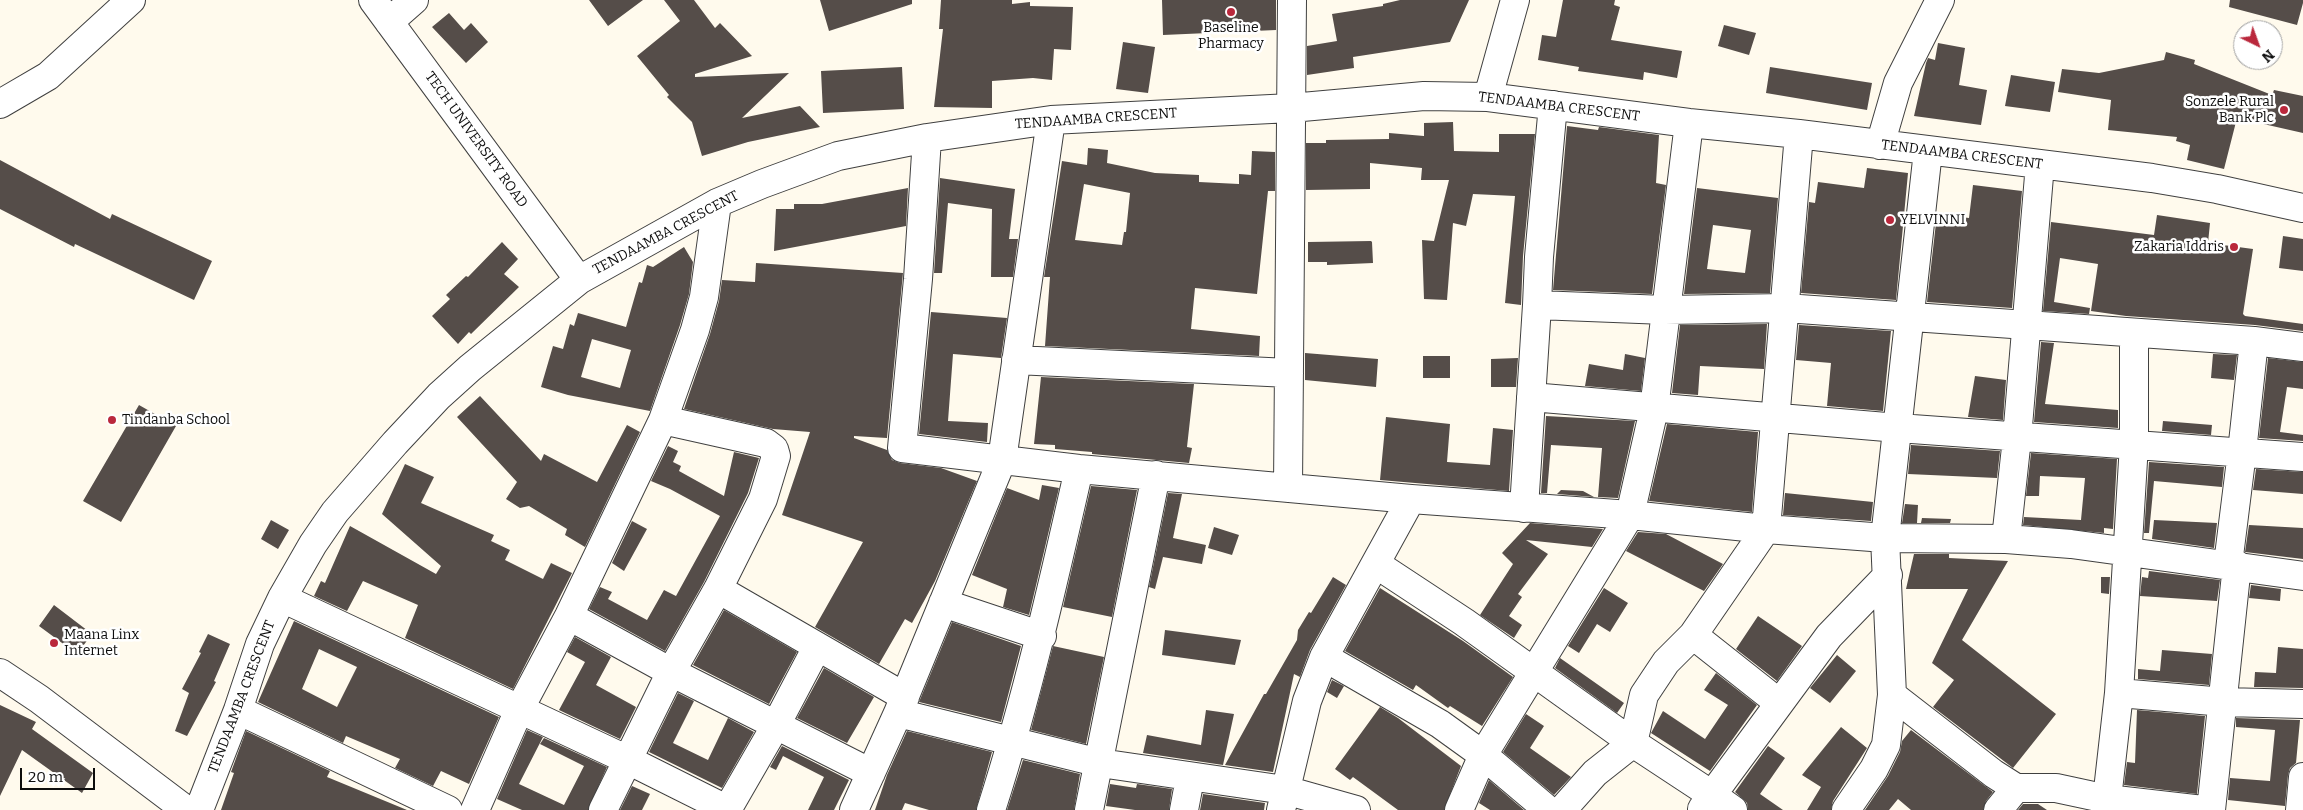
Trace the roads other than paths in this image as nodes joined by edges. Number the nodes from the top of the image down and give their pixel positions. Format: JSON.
{"nodes":[{"id":1,"x":130,"y":0,"type":"edge"},
{"id":2,"x":373,"y":0,"type":"edge"},
{"id":3,"x":414,"y":0,"type":"edge"},
{"id":4,"x":1292,"y":0,"type":"edge"},
{"id":5,"x":1515,"y":0,"type":"edge"},
{"id":6,"x":1940,"y":0,"type":"edge"},
{"id":7,"x":389,"y":22,"type":"junction"},
{"id":8,"x":1488,"y":97,"type":"junction"},
{"id":9,"x":0,"y":104,"type":"edge"},
{"id":10,"x":1553,"y":105,"type":"junction"},
{"id":11,"x":1291,"y":108,"type":"junction"},
{"id":12,"x":1051,"y":120,"type":"junction"},
{"id":13,"x":1689,"y":123,"type":"junction"},
{"id":14,"x":1799,"y":134,"type":"junction"},
{"id":15,"x":927,"y":138,"type":"junction"},
{"id":16,"x":1880,"y":145,"type":"junction"},
{"id":17,"x":1928,"y":151,"type":"junction"},
{"id":18,"x":2040,"y":164,"type":"junction"},
{"id":19,"x":718,"y":203,"type":"junction"},
{"id":20,"x":2303,"y":208,"type":"edge"},
{"id":21,"x":579,"y":280,"type":"junction"},
{"id":22,"x":1537,"y":305,"type":"junction"},
{"id":23,"x":1784,"y":308,"type":"junction"},
{"id":24,"x":1665,"y":310,"type":"junction"},
{"id":25,"x":1910,"y":318,"type":"junction"},
{"id":26,"x":2024,"y":326,"type":"junction"},
{"id":27,"x":2134,"y":334,"type":"junction"},
{"id":28,"x":2254,"y":341,"type":"junction"},
{"id":29,"x":2303,"y":347,"type":"edge"},
{"id":30,"x":1016,"y":360,"type":"junction"},
{"id":31,"x":1289,"y":373,"type":"junction"},
{"id":32,"x":1531,"y":398,"type":"junction"},
{"id":33,"x":1654,"y":409,"type":"junction"},
{"id":34,"x":1775,"y":418,"type":"junction"},
{"id":35,"x":663,"y":420,"type":"junction"},
{"id":36,"x":1898,"y":428,"type":"junction"},
{"id":37,"x":2017,"y":438,"type":"junction"},
{"id":38,"x":2134,"y":444,"type":"junction"},
{"id":39,"x":2242,"y":452,"type":"junction"},
{"id":40,"x":2303,"y":457,"type":"edge"},
{"id":41,"x":1002,"y":460,"type":"junction"},
{"id":42,"x":1079,"y":469,"type":"junction"},
{"id":43,"x":1156,"y":475,"type":"junction"},
{"id":44,"x":1288,"y":488,"type":"junction"},
{"id":45,"x":1411,"y":499,"type":"junction"},
{"id":46,"x":1524,"y":508,"type":"junction"},
{"id":47,"x":1630,"y":515,"type":"junction"},
{"id":48,"x":1766,"y":529,"type":"junction"},
{"id":49,"x":1885,"y":538,"type":"junction"},
{"id":50,"x":2006,"y":539,"type":"junction"},
{"id":51,"x":2127,"y":552,"type":"junction"},
{"id":52,"x":1376,"y":564,"type":"junction"},
{"id":53,"x":2232,"y":565,"type":"junction"},
{"id":54,"x":1888,"y":575,"type":"junction"},
{"id":55,"x":2303,"y":576,"type":"edge"},
{"id":56,"x":718,"y":589,"type":"junction"},
{"id":57,"x":282,"y":598,"type":"junction"},
{"id":58,"x":943,"y":603,"type":"junction"},
{"id":59,"x":569,"y":616,"type":"junction"},
{"id":60,"x":1693,"y":635,"type":"junction"},
{"id":61,"x":1042,"y":636,"type":"junction"},
{"id":62,"x":817,"y":647,"type":"junction"},
{"id":63,"x":1324,"y":657,"type":"junction"},
{"id":64,"x":1535,"y":671,"type":"junction"},
{"id":65,"x":671,"y":672,"type":"junction"},
{"id":66,"x":0,"y":673,"type":"edge"},
{"id":67,"x":2119,"y":693,"type":"junction"},
{"id":68,"x":1892,"y":695,"type":"junction"},
{"id":69,"x":2224,"y":702,"type":"junction"},
{"id":70,"x":1779,"y":704,"type":"junction"},
{"id":71,"x":2303,"y":704,"type":"edge"},
{"id":72,"x":901,"y":705,"type":"junction"},
{"id":73,"x":238,"y":710,"type":"junction"},
{"id":74,"x":519,"y":710,"type":"junction"},
{"id":75,"x":776,"y":726,"type":"junction"},
{"id":76,"x":1012,"y":742,"type":"junction"},
{"id":77,"x":1633,"y":743,"type":"junction"},
{"id":78,"x":1483,"y":755,"type":"junction"},
{"id":79,"x":628,"y":760,"type":"junction"},
{"id":80,"x":1100,"y":763,"type":"junction"},
{"id":81,"x":871,"y":773,"type":"junction"},
{"id":82,"x":2303,"y":777,"type":"edge"},
{"id":83,"x":1190,"y":778,"type":"junction"},
{"id":84,"x":2016,"y":788,"type":"junction"},
{"id":85,"x":2107,"y":799,"type":"junction"},
{"id":86,"x":1283,"y":800,"type":"edge"},
{"id":87,"x":1716,"y":805,"type":"edge"},
{"id":88,"x":186,"y":810,"type":"edge"},
{"id":89,"x":199,"y":810,"type":"edge"},
{"id":90,"x":448,"y":810,"type":"edge"},
{"id":91,"x":475,"y":810,"type":"edge"},
{"id":92,"x":603,"y":810,"type":"edge"},
{"id":93,"x":728,"y":810,"type":"edge"},
{"id":94,"x":854,"y":810,"type":"edge"},
{"id":95,"x":991,"y":810,"type":"edge"},
{"id":96,"x":1090,"y":810,"type":"edge"},
{"id":97,"x":1184,"y":810,"type":"edge"},
{"id":98,"x":1356,"y":810,"type":"edge"},
{"id":99,"x":1459,"y":810,"type":"edge"},
{"id":100,"x":1548,"y":810,"type":"edge"},
{"id":101,"x":1562,"y":810,"type":"edge"},
{"id":102,"x":1846,"y":810,"type":"edge"},
{"id":103,"x":1998,"y":810,"type":"edge"},
{"id":104,"x":2203,"y":810,"type":"edge"},
{"id":105,"x":2211,"y":810,"type":"edge"},
{"id":106,"x":2300,"y":810,"type":"edge"}],
"edges":[{"from":1,"to":9,"type":"street"},
{"from":2,"to":7,"type":"street","name":"TECH UNIVERSITY ROAD"},
{"from":3,"to":7,"type":"street"},
{"from":4,"to":11,"type":"street"},
{"from":5,"to":8,"type":"street"},
{"from":6,"to":16,"type":"street"},
{"from":7,"to":21,"type":"street","name":"TECH UNIVERSITY ROAD"},
{"from":8,"to":10,"type":"street","name":"TENDAAMBA CRESCENT"},
{"from":8,"to":11,"type":"street","name":"TENDAAMBA CRESCENT"},
{"from":10,"to":13,"type":"street","name":"TENDAAMBA CRESCENT"},
{"from":10,"to":22,"type":"street"},
{"from":11,"to":12,"type":"street","name":"TENDAAMBA CRESCENT"},
{"from":11,"to":31,"type":"street"},
{"from":12,"to":15,"type":"street","name":"TENDAAMBA CRESCENT"},
{"from":12,"to":30,"type":"street"},
{"from":13,"to":14,"type":"street","name":"TENDAAMBA CRESCENT"},
{"from":13,"to":24,"type":"street"},
{"from":14,"to":16,"type":"street","name":"TENDAAMBA CRESCENT"},
{"from":14,"to":23,"type":"street"},
{"from":15,"to":19,"type":"street","name":"TENDAAMBA CRESCENT"},
{"from":15,"to":41,"type":"street"},
{"from":16,"to":17,"type":"street","name":"TENDAAMBA CRESCENT"},
{"from":17,"to":18,"type":"street","name":"TENDAAMBA CRESCENT"},
{"from":17,"to":25,"type":"street"},
{"from":18,"to":20,"type":"street","name":"TENDAAMBA CRESCENT"},
{"from":18,"to":26,"type":"street"},
{"from":19,"to":21,"type":"street","name":"TENDAAMBA CRESCENT"},
{"from":19,"to":35,"type":"street"},
{"from":21,"to":57,"type":"street","name":"TENDAAMBA CRESCENT"},
{"from":22,"to":24,"type":"street"},
{"from":22,"to":32,"type":"street"},
{"from":23,"to":24,"type":"street"},
{"from":23,"to":25,"type":"street"},
{"from":23,"to":34,"type":"street"},
{"from":24,"to":33,"type":"street"},
{"from":25,"to":26,"type":"street"},
{"from":25,"to":36,"type":"street"},
{"from":26,"to":27,"type":"street"},
{"from":26,"to":37,"type":"street"},
{"from":27,"to":28,"type":"street"},
{"from":27,"to":38,"type":"street"},
{"from":28,"to":29,"type":"street"},
{"from":28,"to":39,"type":"street"},
{"from":30,"to":31,"type":"street"},
{"from":30,"to":41,"type":"street"},
{"from":31,"to":44,"type":"street"},
{"from":32,"to":33,"type":"street"},
{"from":32,"to":46,"type":"street"},
{"from":33,"to":34,"type":"street"},
{"from":33,"to":47,"type":"street"},
{"from":34,"to":36,"type":"street"},
{"from":34,"to":48,"type":"street"},
{"from":35,"to":56,"type":"street"},
{"from":35,"to":59,"type":"street"},
{"from":36,"to":37,"type":"street"},
{"from":36,"to":49,"type":"street"},
{"from":37,"to":38,"type":"street"},
{"from":37,"to":50,"type":"street"},
{"from":38,"to":39,"type":"street"},
{"from":38,"to":51,"type":"street"},
{"from":39,"to":40,"type":"street"},
{"from":39,"to":53,"type":"street"},
{"from":41,"to":42,"type":"street"},
{"from":41,"to":58,"type":"street"},
{"from":42,"to":43,"type":"street"},
{"from":42,"to":61,"type":"street"},
{"from":43,"to":44,"type":"street"},
{"from":43,"to":80,"type":"street"},
{"from":44,"to":45,"type":"street"},
{"from":45,"to":46,"type":"street"},
{"from":45,"to":52,"type":"street"},
{"from":46,"to":47,"type":"street"},
{"from":47,"to":48,"type":"street"},
{"from":47,"to":64,"type":"street"},
{"from":48,"to":49,"type":"street"},
{"from":48,"to":60,"type":"street"},
{"from":49,"to":50,"type":"street"},
{"from":49,"to":54,"type":"street"},
{"from":50,"to":51,"type":"street"},
{"from":51,"to":53,"type":"street"},
{"from":51,"to":67,"type":"street"},
{"from":52,"to":63,"type":"street"},
{"from":52,"to":64,"type":"street"},
{"from":53,"to":55,"type":"street"},
{"from":53,"to":69,"type":"street"},
{"from":54,"to":68,"type":"street"},
{"from":54,"to":70,"type":"street"},
{"from":56,"to":62,"type":"street"},
{"from":56,"to":65,"type":"street"},
{"from":57,"to":73,"type":"street","name":"TENDAAMBA CRESCENT"},
{"from":57,"to":74,"type":"street"},
{"from":58,"to":61,"type":"street"},
{"from":58,"to":72,"type":"street"},
{"from":59,"to":65,"type":"street"},
{"from":59,"to":74,"type":"street"},
{"from":60,"to":70,"type":"street"},
{"from":60,"to":77,"type":"street"},
{"from":61,"to":76,"type":"street"},
{"from":62,"to":72,"type":"street"},
{"from":62,"to":75,"type":"street"},
{"from":63,"to":78,"type":"street"},
{"from":63,"to":86,"type":"street"},
{"from":64,"to":77,"type":"street"},
{"from":64,"to":78,"type":"street"},
{"from":65,"to":75,"type":"street"},
{"from":65,"to":79,"type":"street"},
{"from":66,"to":88,"type":"street"},
{"from":67,"to":69,"type":"street"},
{"from":67,"to":85,"type":"street"},
{"from":68,"to":84,"type":"street"},
{"from":68,"to":102,"type":"street"},
{"from":69,"to":71,"type":"street"},
{"from":69,"to":105,"type":"street"},
{"from":70,"to":87,"type":"street"},
{"from":72,"to":76,"type":"street"},
{"from":72,"to":81,"type":"street"},
{"from":73,"to":89,"type":"street","name":"TENDAAMBA CRESCENT"},
{"from":73,"to":90,"type":"street"},
{"from":74,"to":79,"type":"street"},
{"from":74,"to":91,"type":"street"},
{"from":75,"to":81,"type":"street"},
{"from":75,"to":93,"type":"street"},
{"from":76,"to":80,"type":"street"},
{"from":76,"to":95,"type":"street"},
{"from":77,"to":87,"type":"street"},
{"from":77,"to":101,"type":"street"},
{"from":78,"to":99,"type":"street"},
{"from":78,"to":100,"type":"street"},
{"from":79,"to":92,"type":"street"},
{"from":79,"to":93,"type":"street"},
{"from":80,"to":83,"type":"street"},
{"from":80,"to":96,"type":"street"},
{"from":81,"to":94,"type":"street"},
{"from":82,"to":106,"type":"street"},
{"from":83,"to":86,"type":"street"},
{"from":83,"to":97,"type":"street"},
{"from":84,"to":85,"type":"street"},
{"from":84,"to":103,"type":"street"},
{"from":85,"to":104,"type":"street"},
{"from":86,"to":98,"type":"street"}]}
